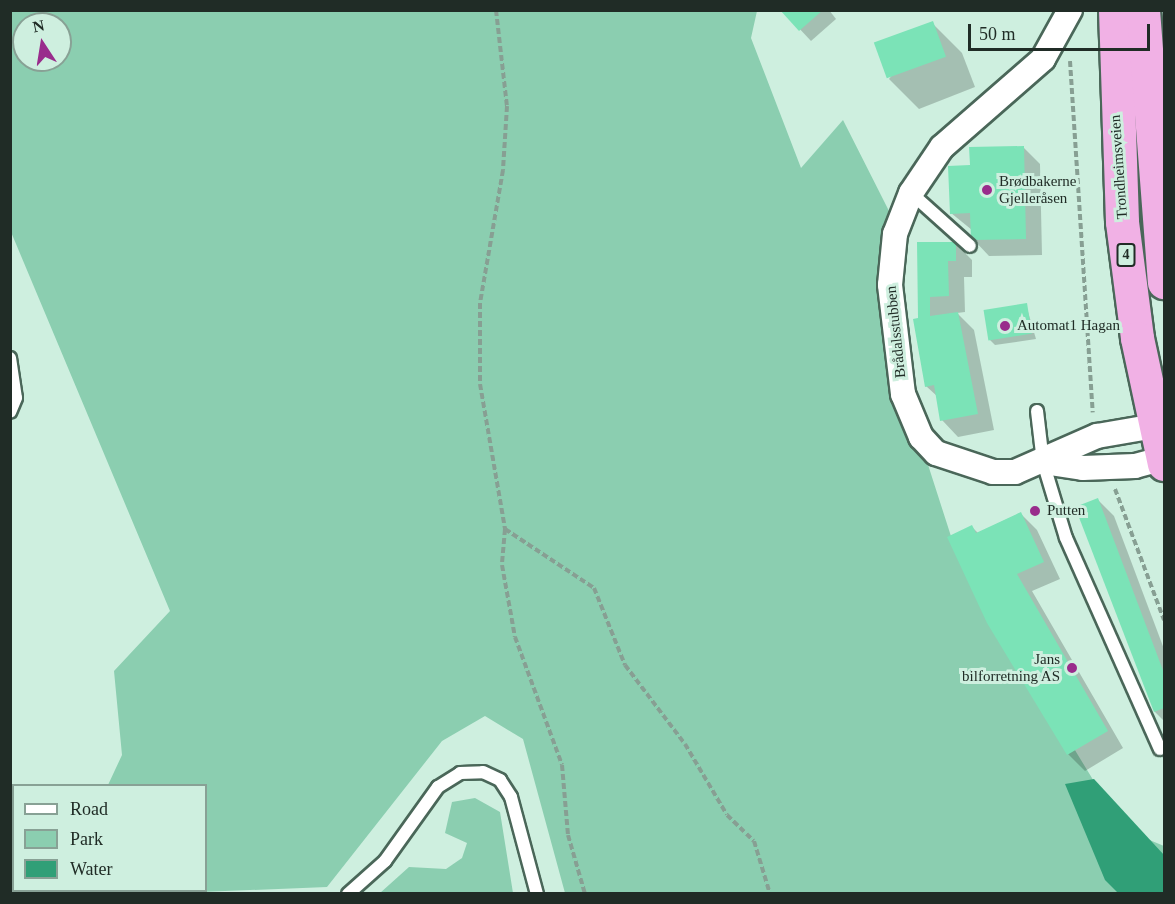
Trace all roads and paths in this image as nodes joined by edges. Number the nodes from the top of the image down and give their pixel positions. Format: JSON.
{"nodes":[{"id":1,"x":496,"y":10,"type":"edge"},
{"id":2,"x":1070,"y":10,"type":"edge"},
{"id":3,"x":1115,"y":10,"type":"edge"},
{"id":4,"x":1143,"y":10,"type":"edge"},
{"id":5,"x":1070,"y":54,"type":"dead end"},
{"id":6,"x":911,"y":193,"type":"junction"},
{"id":7,"x":970,"y":246,"type":"dead end"},
{"id":8,"x":1164,"y":282,"type":"edge"},
{"id":9,"x":10,"y":358,"type":"edge"},
{"id":10,"x":1036,"y":411,"type":"dead end"},
{"id":11,"x":10,"y":412,"type":"edge"},
{"id":12,"x":1094,"y":417,"type":"dead end"},
{"id":13,"x":1162,"y":447,"type":"edge"},
{"id":14,"x":1043,"y":462,"type":"junction"},
{"id":15,"x":1112,"y":479,"type":"dead end"},
{"id":16,"x":505,"y":529,"type":"junction"},
{"id":17,"x":1164,"y":621,"type":"edge"},
{"id":18,"x":1160,"y":749,"type":"dead end"},
{"id":19,"x":348,"y":894,"type":"edge"},
{"id":20,"x":537,"y":894,"type":"edge"},
{"id":21,"x":585,"y":894,"type":"edge"},
{"id":22,"x":770,"y":894,"type":"edge"}],
"edges":[{"from":1,"to":16,"type":"path"},
{"from":2,"to":6,"type":"street","name":"Brådalsstubben"},
{"from":3,"to":13,"type":"highway","name":"Trondheimsveien","number":"4"},
{"from":4,"to":8,"type":"highway"},
{"from":5,"to":12,"type":"path"},
{"from":6,"to":7,"type":"lane"},
{"from":6,"to":14,"type":"street","name":"Brådalsstubben"},
{"from":9,"to":11,"type":"lane"},
{"from":10,"to":14,"type":"lane"},
{"from":13,"to":14,"type":"street","name":"Brådalsstubben"},
{"from":13,"to":14,"type":"street","name":"Brådalsstubben"},
{"from":14,"to":18,"type":"lane"},
{"from":15,"to":17,"type":"path"},
{"from":16,"to":21,"type":"path"},
{"from":16,"to":22,"type":"path"},
{"from":19,"to":20,"type":"lane"}]}
